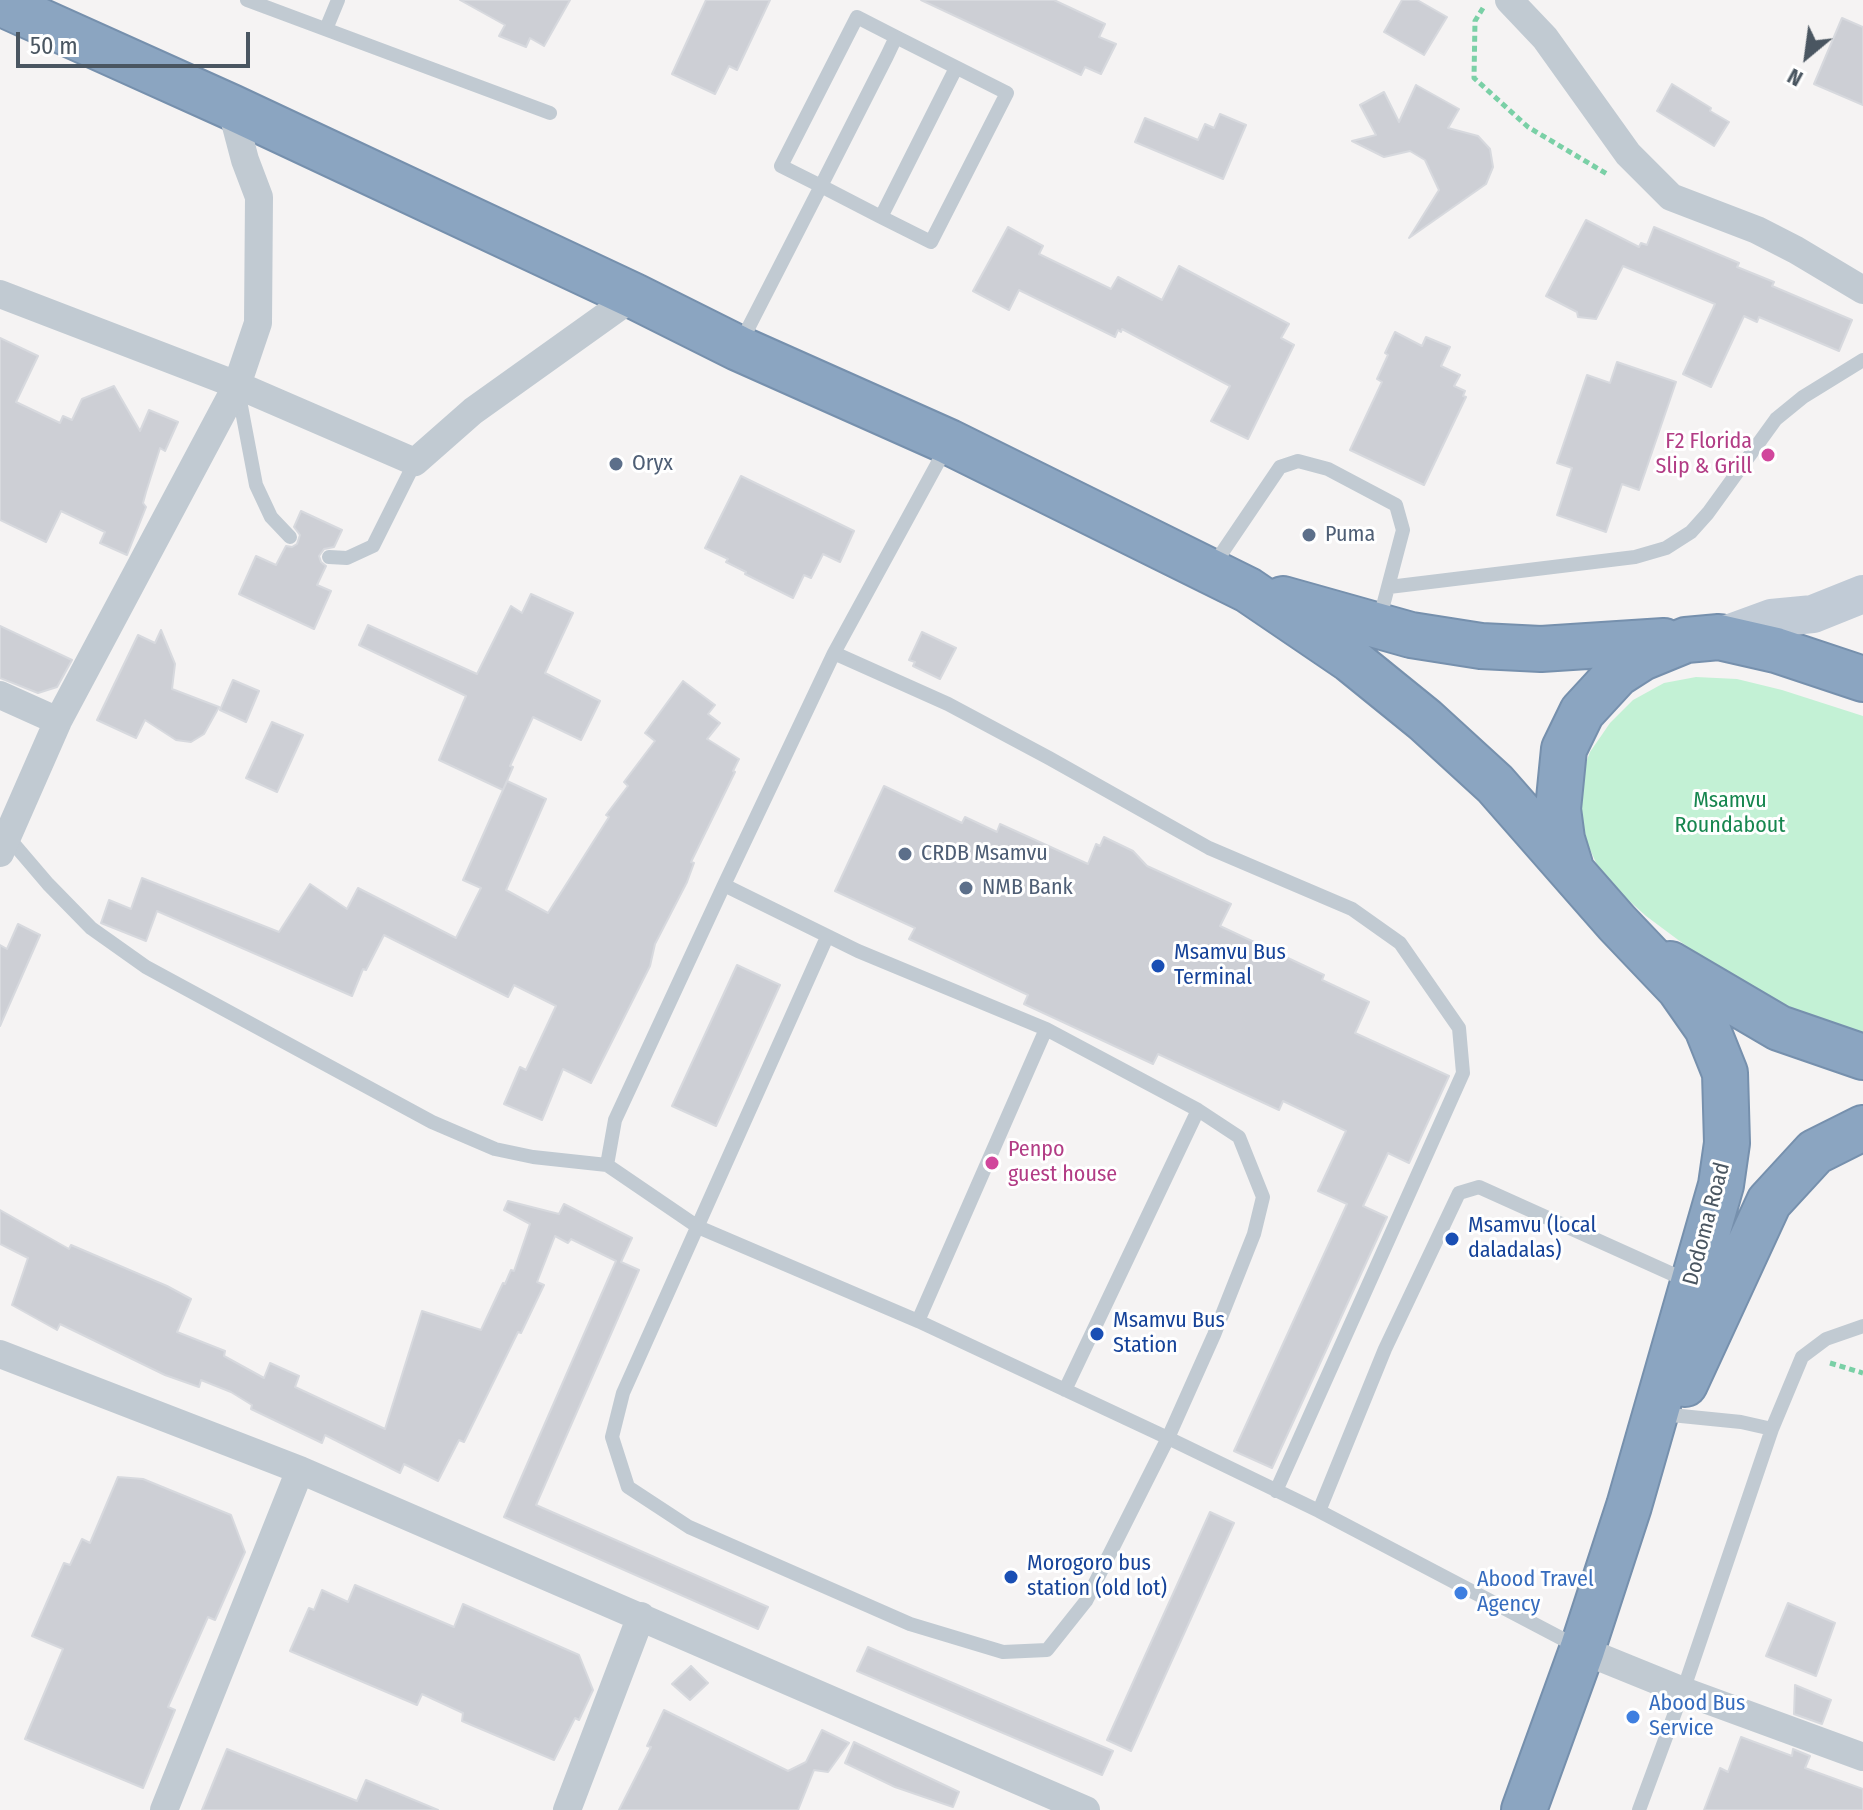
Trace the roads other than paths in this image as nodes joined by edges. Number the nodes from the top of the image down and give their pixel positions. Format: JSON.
{"nodes":[{"id":1,"x":247,"y":0,"type":"edge"},
{"id":2,"x":338,"y":0,"type":"edge"},
{"id":3,"x":1509,"y":0,"type":"edge"},
{"id":4,"x":0,"y":3,"type":"edge"},
{"id":5,"x":326,"y":29,"type":"junction"},
{"id":6,"x":896,"y":37,"type":"junction"},
{"id":7,"x":956,"y":68,"type":"junction"},
{"id":8,"x":231,"y":107,"type":"junction"},
{"id":9,"x":550,"y":113,"type":"dead end"},
{"id":10,"x":821,"y":186,"type":"junction"},
{"id":11,"x":881,"y":217,"type":"junction"},
{"id":12,"x":1863,"y":290,"type":"edge"},
{"id":13,"x":0,"y":294,"type":"edge"},
{"id":14,"x":634,"y":296,"type":"junction"},
{"id":15,"x":738,"y":348,"type":"junction"},
{"id":16,"x":1863,"y":360,"type":"edge"},
{"id":17,"x":237,"y":385,"type":"junction"},
{"id":18,"x":949,"y":442,"type":"junction"},
{"id":19,"x":415,"y":462,"type":"junction"},
{"id":20,"x":290,"y":537,"type":"dead end"},
{"id":21,"x":329,"y":557,"type":"dead end"},
{"id":22,"x":1229,"y":580,"type":"junction"},
{"id":23,"x":1863,"y":594,"type":"edge"},
{"id":24,"x":1383,"y":606,"type":"junction"},
{"id":25,"x":1703,"y":638,"type":"junction"},
{"id":26,"x":834,"y":653,"type":"junction"},
{"id":27,"x":1863,"y":679,"type":"edge"},
{"id":28,"x":0,"y":695,"type":"edge"},
{"id":29,"x":58,"y":721,"type":"junction"},
{"id":30,"x":4,"y":844,"type":"edge"},
{"id":31,"x":1572,"y":871,"type":"junction"},
{"id":32,"x":724,"y":885,"type":"junction"},
{"id":33,"x":1617,"y":923,"type":"junction"},
{"id":34,"x":827,"y":937,"type":"junction"},
{"id":35,"x":1046,"y":1029,"type":"junction"},
{"id":36,"x":1863,"y":1057,"type":"edge"},
{"id":37,"x":1198,"y":1110,"type":"junction"},
{"id":38,"x":1863,"y":1128,"type":"edge"},
{"id":39,"x":607,"y":1165,"type":"junction"},
{"id":40,"x":698,"y":1227,"type":"junction"},
{"id":41,"x":1692,"y":1282,"type":"junction"},
{"id":42,"x":918,"y":1321,"type":"junction"},
{"id":43,"x":1863,"y":1326,"type":"edge"},
{"id":44,"x":0,"y":1354,"type":"edge"},
{"id":45,"x":1065,"y":1390,"type":"junction"},
{"id":46,"x":1671,"y":1415,"type":"junction"},
{"id":47,"x":1772,"y":1429,"type":"junction"},
{"id":48,"x":1168,"y":1438,"type":"junction"},
{"id":49,"x":300,"y":1470,"type":"junction"},
{"id":50,"x":1276,"y":1491,"type":"junction"},
{"id":51,"x":1629,"y":1506,"type":"junction"},
{"id":52,"x":1319,"y":1511,"type":"junction"},
{"id":53,"x":641,"y":1616,"type":"junction"},
{"id":54,"x":1582,"y":1650,"type":"junction"},
{"id":55,"x":1683,"y":1691,"type":"junction"},
{"id":56,"x":1863,"y":1757,"type":"edge"},
{"id":57,"x":164,"y":1810,"type":"edge"},
{"id":58,"x":567,"y":1810,"type":"edge"},
{"id":59,"x":1086,"y":1810,"type":"edge"},
{"id":60,"x":1524,"y":1810,"type":"edge"},
{"id":61,"x":1639,"y":1810,"type":"edge"}],
"edges":[{"from":1,"to":5,"type":"lane"},
{"from":2,"to":5,"type":"lane"},
{"from":3,"to":12,"type":"street"},
{"from":4,"to":8,"type":"highway"},
{"from":5,"to":9,"type":"lane"},
{"from":6,"to":7,"type":"lane"},
{"from":6,"to":10,"type":"lane"},
{"from":6,"to":10,"type":"lane"},
{"from":7,"to":11,"type":"lane"},
{"from":7,"to":11,"type":"lane"},
{"from":8,"to":14,"type":"highway"},
{"from":8,"to":17,"type":"street"},
{"from":10,"to":11,"type":"lane"},
{"from":10,"to":15,"type":"lane"},
{"from":13,"to":17,"type":"street"},
{"from":14,"to":15,"type":"highway"},
{"from":14,"to":19,"type":"street"},
{"from":15,"to":18,"type":"highway"},
{"from":16,"to":24,"type":"lane"},
{"from":17,"to":19,"type":"street"},
{"from":17,"to":20,"type":"lane"},
{"from":17,"to":29,"type":"street"},
{"from":18,"to":22,"type":"highway"},
{"from":18,"to":26,"type":"lane"},
{"from":19,"to":21,"type":"lane"},
{"from":22,"to":24,"type":"highway"},
{"from":22,"to":24,"type":"lane"},
{"from":22,"to":31,"type":"highway"},
{"from":23,"to":25,"type":"main road"},
{"from":24,"to":25,"type":"highway"},
{"from":25,"to":27,"type":"highway"},
{"from":25,"to":31,"type":"highway"},
{"from":26,"to":32,"type":"lane"},
{"from":26,"to":50,"type":"lane"},
{"from":28,"to":29,"type":"street"},
{"from":29,"to":30,"type":"street"},
{"from":30,"to":39,"type":"lane"},
{"from":31,"to":33,"type":"highway"},
{"from":32,"to":34,"type":"lane"},
{"from":32,"to":39,"type":"lane"},
{"from":33,"to":36,"type":"highway"},
{"from":33,"to":41,"type":"highway","name":"Dodoma Road"},
{"from":34,"to":35,"type":"lane"},
{"from":34,"to":40,"type":"lane"},
{"from":35,"to":37,"type":"lane"},
{"from":35,"to":42,"type":"lane"},
{"from":37,"to":45,"type":"lane"},
{"from":37,"to":48,"type":"lane"},
{"from":38,"to":46,"type":"highway","name":"Dodoma Road"},
{"from":39,"to":40,"type":"lane"},
{"from":40,"to":42,"type":"lane"},
{"from":40,"to":48,"type":"lane"},
{"from":41,"to":51,"type":"highway","name":"Dodoma Road"},
{"from":41,"to":52,"type":"lane"},
{"from":42,"to":45,"type":"lane"},
{"from":43,"to":47,"type":"lane"},
{"from":44,"to":49,"type":"street"},
{"from":45,"to":48,"type":"lane"},
{"from":46,"to":47,"type":"lane"},
{"from":46,"to":51,"type":"highway","name":"Dodoma Road"},
{"from":47,"to":55,"type":"lane"},
{"from":48,"to":50,"type":"lane"},
{"from":49,"to":53,"type":"street"},
{"from":49,"to":57,"type":"street"},
{"from":50,"to":52,"type":"lane"},
{"from":51,"to":54,"type":"highway","name":"Dodoma Road"},
{"from":52,"to":54,"type":"lane"},
{"from":53,"to":58,"type":"street"},
{"from":53,"to":59,"type":"street"},
{"from":54,"to":55,"type":"street"},
{"from":54,"to":60,"type":"highway","name":"Dodoma Road"},
{"from":55,"to":56,"type":"street"},
{"from":55,"to":61,"type":"lane"}]}
